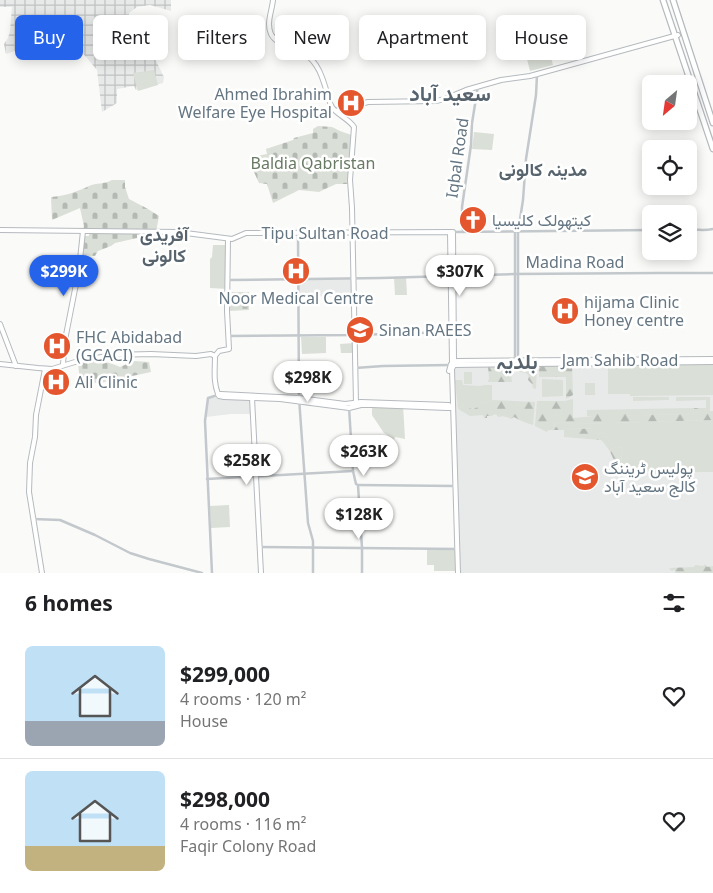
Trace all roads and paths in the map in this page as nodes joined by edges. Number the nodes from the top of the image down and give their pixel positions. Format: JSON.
{"nodes":[{"id":1,"x":273,"y":0,"type":"edge"},
{"id":2,"x":664,"y":0,"type":"edge"},
{"id":3,"x":672,"y":0,"type":"edge"},
{"id":4,"x":677,"y":36,"type":"junction"},
{"id":5,"x":537,"y":73,"type":"junction"},
{"id":6,"x":478,"y":86,"type":"junction"},
{"id":7,"x":336,"y":111,"type":"junction"},
{"id":8,"x":713,"y":123,"type":"edge"},
{"id":9,"x":713,"y":144,"type":"edge"},
{"id":10,"x":713,"y":149,"type":"edge"},
{"id":11,"x":713,"y":229,"type":"edge"},
{"id":12,"x":0,"y":230,"type":"edge"},
{"id":13,"x":642,"y":230,"type":"edge"},
{"id":14,"x":697,"y":230,"type":"edge"},
{"id":15,"x":83,"y":231,"type":"junction"},
{"id":16,"x":452,"y":232,"type":"junction"},
{"id":17,"x":463,"y":232,"type":"junction"},
{"id":18,"x":516,"y":232,"type":"junction"},
{"id":19,"x":298,"y":233,"type":"junction"},
{"id":20,"x":353,"y":234,"type":"junction"},
{"id":21,"x":228,"y":239,"type":"junction"},
{"id":22,"x":713,"y":273,"type":"edge"},
{"id":23,"x":516,"y":274,"type":"junction"},
{"id":24,"x":452,"y":275,"type":"junction"},
{"id":25,"x":354,"y":278,"type":"junction"},
{"id":26,"x":298,"y":279,"type":"junction"},
{"id":27,"x":228,"y":280,"type":"junction"},
{"id":28,"x":0,"y":324,"type":"edge"},
{"id":29,"x":452,"y":332,"type":"junction"},
{"id":30,"x":299,"y":335,"type":"junction"},
{"id":31,"x":354,"y":335,"type":"junction"},
{"id":32,"x":229,"y":336,"type":"junction"},
{"id":33,"x":215,"y":356,"type":"junction"},
{"id":34,"x":713,"y":361,"type":"edge"},
{"id":35,"x":517,"y":362,"type":"junction"},
{"id":36,"x":452,"y":363,"type":"junction"},
{"id":37,"x":0,"y":364,"type":"edge"},
{"id":38,"x":63,"y":364,"type":"junction"},
{"id":39,"x":16,"y":366,"type":"junction"},
{"id":40,"x":45,"y":368,"type":"junction"},
{"id":41,"x":355,"y":368,"type":"junction"},
{"id":42,"x":218,"y":394,"type":"junction"},
{"id":43,"x":252,"y":397,"type":"junction"},
{"id":44,"x":299,"y":400,"type":"junction"},
{"id":45,"x":356,"y":404,"type":"junction"},
{"id":46,"x":349,"y":405,"type":"junction"},
{"id":47,"x":451,"y":406,"type":"junction"},
{"id":48,"x":353,"y":471,"type":"junction"},
{"id":49,"x":304,"y":474,"type":"junction"},
{"id":50,"x":256,"y":476,"type":"junction"},
{"id":51,"x":208,"y":479,"type":"junction"},
{"id":52,"x":358,"y":485,"type":"junction"},
{"id":53,"x":455,"y":486,"type":"junction"},
{"id":54,"x":33,"y":519,"type":"junction"},
{"id":55,"x":260,"y":547,"type":"junction"},
{"id":56,"x":313,"y":548,"type":"junction"},
{"id":57,"x":362,"y":548,"type":"junction"},
{"id":58,"x":458,"y":550,"type":"junction"},
{"id":59,"x":42,"y":573,"type":"edge"},
{"id":60,"x":202,"y":573,"type":"edge"},
{"id":61,"x":212,"y":573,"type":"edge"},
{"id":62,"x":261,"y":573,"type":"edge"},
{"id":63,"x":313,"y":573,"type":"edge"},
{"id":64,"x":362,"y":573,"type":"edge"},
{"id":65,"x":458,"y":573,"type":"edge"}],
"edges":[{"from":1,"to":7,"type":"main road"},
{"from":2,"to":4,"type":"highway"},
{"from":3,"to":8,"type":"highway"},
{"from":4,"to":5,"type":"main road"},
{"from":4,"to":9,"type":"highway"},
{"from":4,"to":10,"type":"highway"},
{"from":5,"to":6,"type":"main road"},
{"from":5,"to":18,"type":"street"},
{"from":6,"to":7,"type":"main road"},
{"from":6,"to":17,"type":"street","name":"Iqbal Road"},
{"from":7,"to":20,"type":"main road"},
{"from":11,"to":14,"type":"street"},
{"from":12,"to":15,"type":"main road","name":"Tipu Sultan Road"},
{"from":13,"to":18,"type":"street","name":"Tipu Sultan Road"},
{"from":15,"to":21,"type":"main road","name":"Tipu Sultan Road"},
{"from":15,"to":38,"type":"main road"},
{"from":16,"to":17,"type":"street","name":"Tipu Sultan Road"},
{"from":16,"to":20,"type":"main road","name":"Tipu Sultan Road"},
{"from":16,"to":24,"type":"main road"},
{"from":17,"to":18,"type":"street","name":"Tipu Sultan Road"},
{"from":18,"to":23,"type":"street"},
{"from":19,"to":20,"type":"main road","name":"Tipu Sultan Road"},
{"from":19,"to":21,"type":"main road","name":"Tipu Sultan Road"},
{"from":19,"to":26,"type":"street"},
{"from":20,"to":25,"type":"main road"},
{"from":21,"to":27,"type":"main road"},
{"from":22,"to":23,"type":"street","name":"Madina Road"},
{"from":23,"to":24,"type":"street","name":"Madina Road"},
{"from":23,"to":35,"type":"street"},
{"from":24,"to":25,"type":"street","name":"Madina Road"},
{"from":24,"to":29,"type":"main road"},
{"from":24,"to":36,"type":"main road"},
{"from":25,"to":26,"type":"street","name":"Madina Road"},
{"from":25,"to":31,"type":"main road"},
{"from":26,"to":27,"type":"street","name":"Madina Road"},
{"from":26,"to":30,"type":"street"},
{"from":27,"to":32,"type":"main road"},
{"from":28,"to":39,"type":"main road"},
{"from":29,"to":31,"type":"street"},
{"from":29,"to":36,"type":"main road"},
{"from":30,"to":31,"type":"street"},
{"from":30,"to":32,"type":"street"},
{"from":30,"to":44,"type":"street"},
{"from":31,"to":41,"type":"main road"},
{"from":32,"to":33,"type":"main road"},
{"from":33,"to":38,"type":"main road"},
{"from":33,"to":42,"type":"main road"},
{"from":34,"to":35,"type":"main road","name":"Jam Sahib Road"},
{"from":35,"to":36,"type":"main road","name":"Jam Sahib Road"},
{"from":35,"to":47,"type":"main road","name":"Jam Sahib Road"},
{"from":36,"to":41,"type":"street"},
{"from":36,"to":47,"type":"main road"},
{"from":37,"to":39,"type":"main road"},
{"from":38,"to":40,"type":"main road"},
{"from":39,"to":40,"type":"main road"},
{"from":40,"to":54,"type":"main road"},
{"from":41,"to":45,"type":"main road"},
{"from":42,"to":43,"type":"main road"},
{"from":42,"to":51,"type":"street"},
{"from":43,"to":44,"type":"main road"},
{"from":43,"to":50,"type":"main road"},
{"from":44,"to":46,"type":"main road"},
{"from":44,"to":49,"type":"street"},
{"from":45,"to":46,"type":"main road"},
{"from":45,"to":47,"type":"main road"},
{"from":46,"to":48,"type":"street"},
{"from":47,"to":53,"type":"main road"},
{"from":48,"to":49,"type":"street"},
{"from":48,"to":52,"type":"street"},
{"from":49,"to":50,"type":"street"},
{"from":49,"to":56,"type":"street"},
{"from":50,"to":51,"type":"street"},
{"from":50,"to":55,"type":"main road"},
{"from":51,"to":61,"type":"street"},
{"from":52,"to":53,"type":"street"},
{"from":52,"to":57,"type":"street"},
{"from":53,"to":58,"type":"main road"},
{"from":54,"to":59,"type":"main road"},
{"from":54,"to":60,"type":"street"},
{"from":55,"to":56,"type":"street"},
{"from":55,"to":62,"type":"main road"},
{"from":56,"to":57,"type":"street"},
{"from":56,"to":63,"type":"street"},
{"from":57,"to":58,"type":"street"},
{"from":57,"to":64,"type":"street"},
{"from":58,"to":65,"type":"main road"}]}
